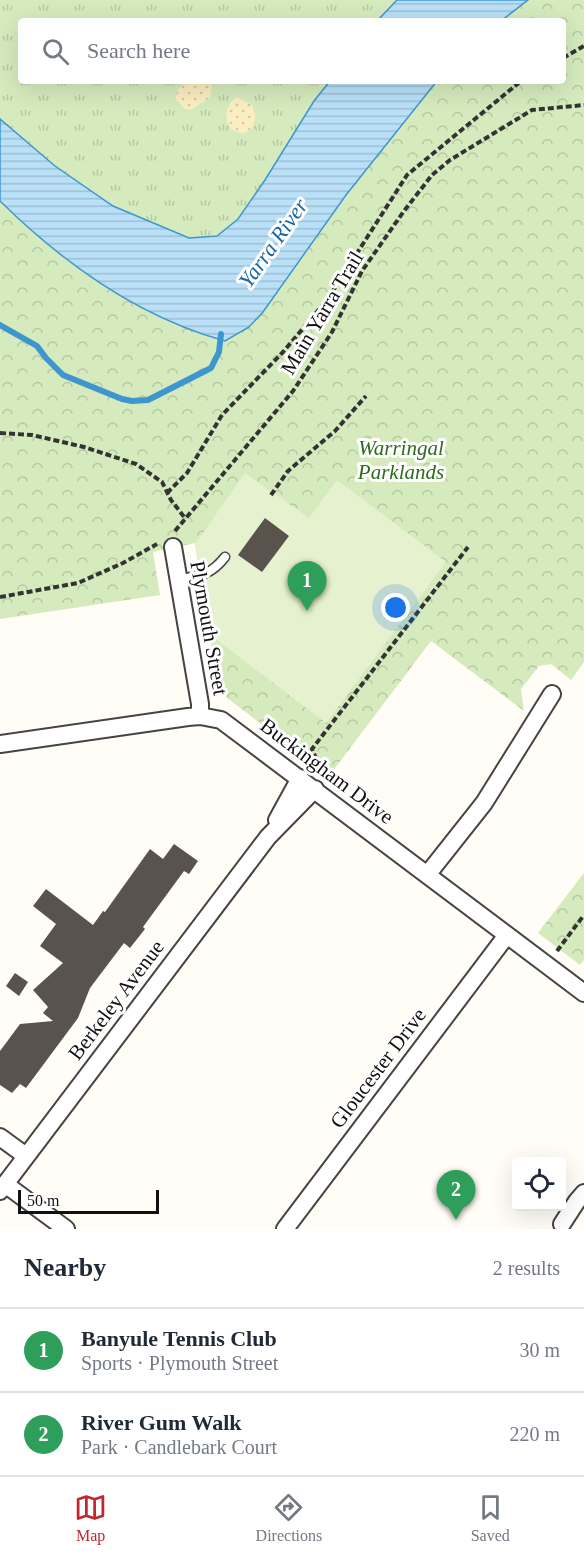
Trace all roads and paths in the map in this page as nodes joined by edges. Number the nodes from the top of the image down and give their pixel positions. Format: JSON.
{"nodes":[{"id":1,"x":584,"y":46,"type":"edge"},
{"id":2,"x":566,"y":56,"type":"edge"},
{"id":3,"x":517,"y":84,"type":"edge"},
{"id":4,"x":584,"y":105,"type":"edge"},
{"id":5,"x":366,"y":396,"type":"dead end"},
{"id":6,"x":0,"y":433,"type":"edge"},
{"id":7,"x":167,"y":493,"type":"junction"},
{"id":8,"x":271,"y":495,"type":"dead end"},
{"id":9,"x":185,"y":518,"type":"junction"},
{"id":10,"x":168,"y":541,"type":"junction"},
{"id":11,"x":468,"y":546,"type":"dead end"},
{"id":12,"x":225,"y":557,"type":"dead end"},
{"id":13,"x":178,"y":579,"type":"junction"},
{"id":14,"x":0,"y":597,"type":"edge"},
{"id":15,"x":552,"y":694,"type":"dead end"},
{"id":16,"x":200,"y":716,"type":"junction"},
{"id":17,"x":0,"y":744,"type":"edge"},
{"id":18,"x":315,"y":767,"type":"dead end"},
{"id":19,"x":300,"y":778,"type":"junction"},
{"id":20,"x":315,"y":789,"type":"junction"},
{"id":21,"x":268,"y":837,"type":"junction"},
{"id":22,"x":427,"y":875,"type":"junction"},
{"id":23,"x":584,"y":915,"type":"edge"},
{"id":24,"x":507,"y":935,"type":"junction"},
{"id":25,"x":557,"y":951,"type":"dead end"},
{"id":26,"x":584,"y":993,"type":"edge"},
{"id":27,"x":0,"y":1137,"type":"edge"},
{"id":28,"x":26,"y":1156,"type":"junction"},
{"id":29,"x":3,"y":1187,"type":"edge"},
{"id":30,"x":584,"y":1193,"type":"edge"},
{"id":31,"x":562,"y":1224,"type":"dead end"},
{"id":32,"x":66,"y":1229,"type":"edge"},
{"id":33,"x":285,"y":1229,"type":"edge"}],
"edges":[{"from":1,"to":2,"type":"path"},
{"from":3,"to":7,"type":"path"},
{"from":4,"to":9,"type":"path","name":"Main Yarra Trail"},
{"from":5,"to":8,"type":"path"},
{"from":6,"to":7,"type":"path"},
{"from":7,"to":9,"type":"path"},
{"from":9,"to":10,"type":"path","name":"Main Yarra Trail"},
{"from":10,"to":13,"type":"street","name":"Plymouth Street"},
{"from":10,"to":14,"type":"path","name":"Main Yarra Trail"},
{"from":11,"to":18,"type":"path"},
{"from":12,"to":13,"type":"lane"},
{"from":13,"to":16,"type":"street","name":"Plymouth Street"},
{"from":15,"to":22,"type":"street"},
{"from":16,"to":17,"type":"street","name":"Buckingham Drive"},
{"from":16,"to":19,"type":"street","name":"Buckingham Drive"},
{"from":19,"to":20,"type":"street","name":"Buckingham Drive"},
{"from":19,"to":21,"type":"street","name":"Berkeley Avenue"},
{"from":20,"to":21,"type":"street","name":"Berkeley Avenue"},
{"from":20,"to":22,"type":"street","name":"Buckingham Drive"},
{"from":21,"to":28,"type":"street","name":"Berkeley Avenue"},
{"from":22,"to":24,"type":"street","name":"Buckingham Drive"},
{"from":23,"to":25,"type":"path"},
{"from":24,"to":26,"type":"street","name":"Buckingham Drive"},
{"from":24,"to":33,"type":"street","name":"Gloucester Drive"},
{"from":27,"to":28,"type":"street"},
{"from":28,"to":29,"type":"street","name":"Berkeley Avenue"},
{"from":29,"to":32,"type":"street"},
{"from":30,"to":31,"type":"street"}]}
